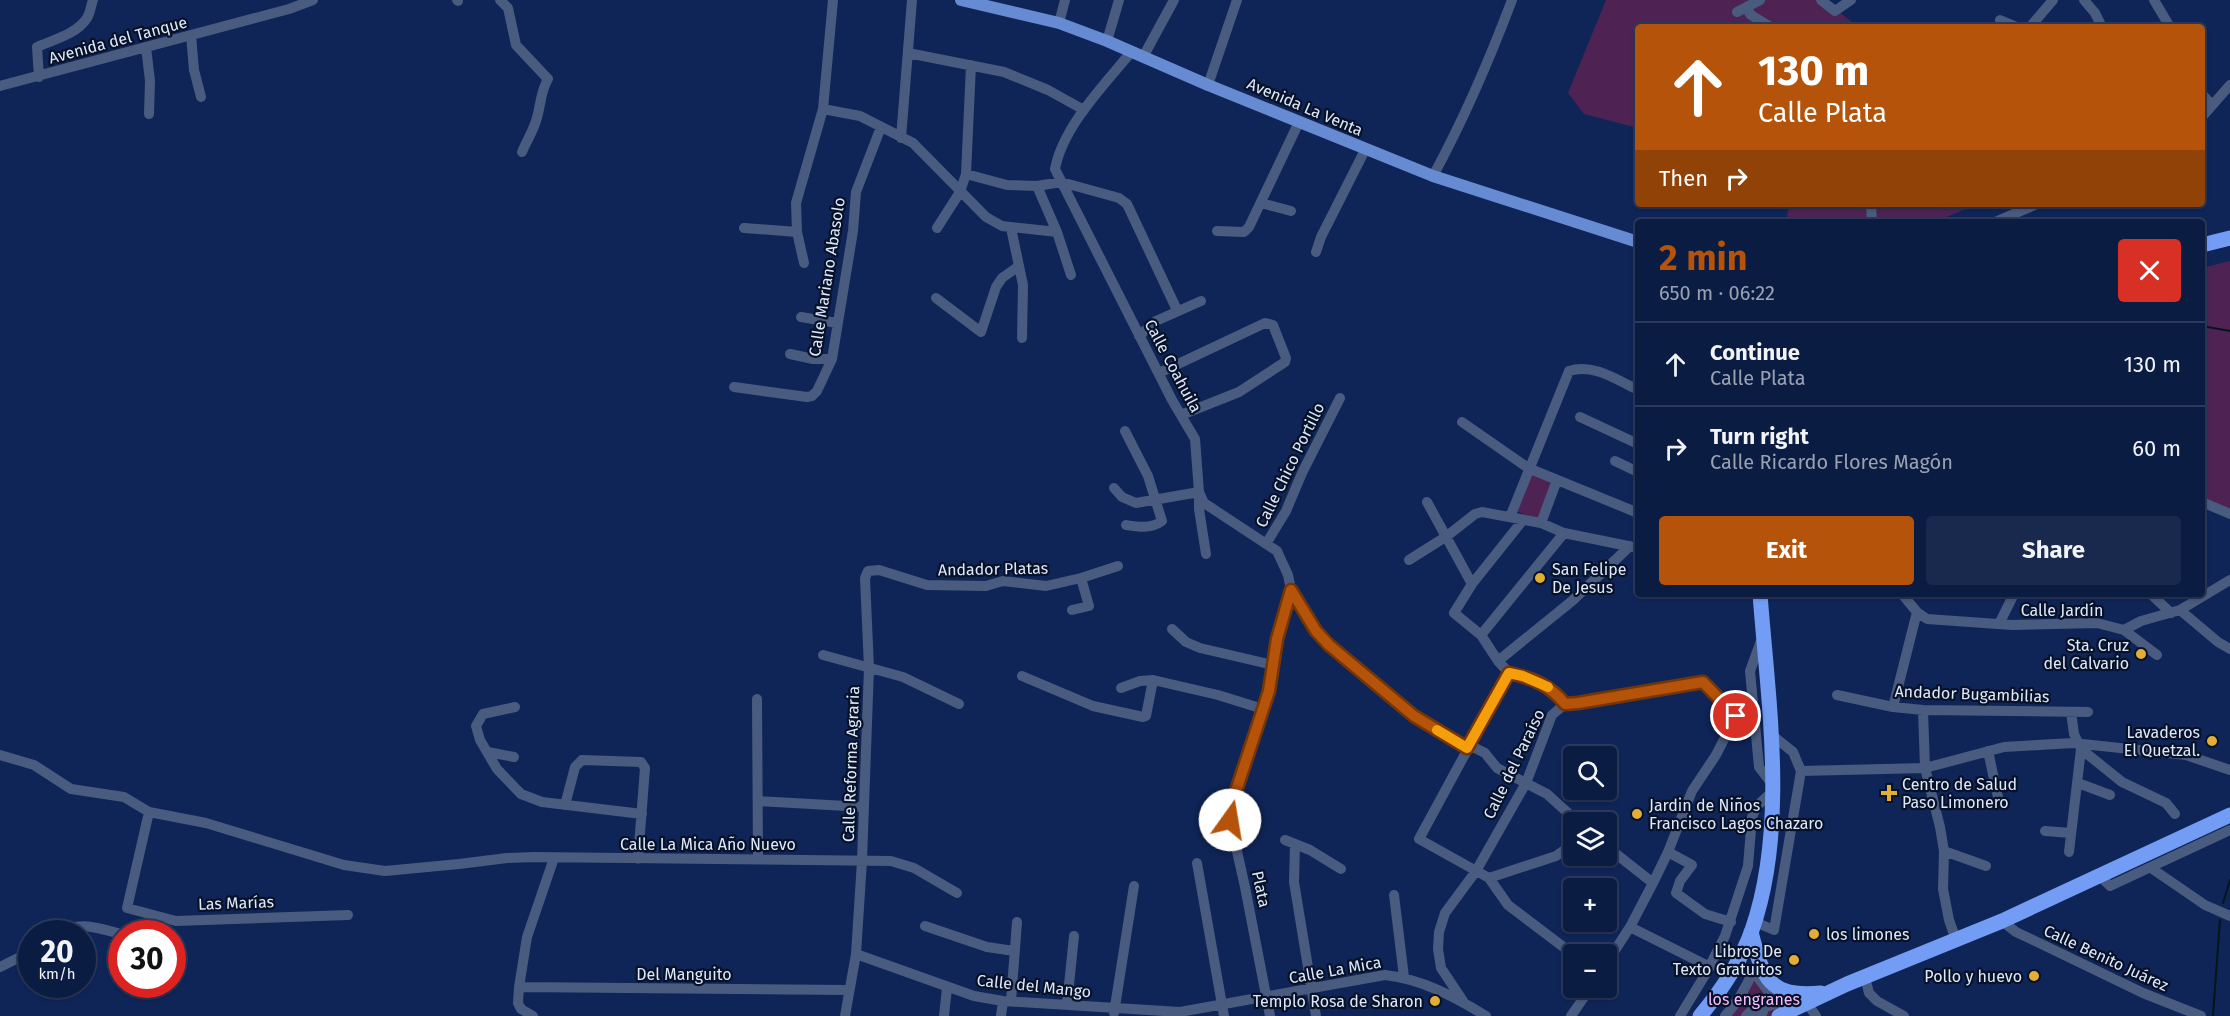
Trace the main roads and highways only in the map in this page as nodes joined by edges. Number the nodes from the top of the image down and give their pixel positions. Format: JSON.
{"nodes":[{"id":1,"x":961,"y":0,"type":"edge"},
{"id":2,"x":2230,"y":237,"type":"edge"},
{"id":3,"x":1635,"y":241,"type":"edge"},
{"id":4,"x":2205,"y":244,"type":"edge"},
{"id":5,"x":1760,"y":597,"type":"edge"},
{"id":6,"x":2230,"y":816,"type":"edge"},
{"id":7,"x":1753,"y":927,"type":"junction"},
{"id":8,"x":1828,"y":993,"type":"junction"},
{"id":9,"x":1811,"y":1010,"type":"edge"},
{"id":10,"x":1700,"y":1016,"type":"edge"},
{"id":11,"x":1779,"y":1016,"type":"edge"}],
"edges":[{"from":1,"to":3,"type":"main road","name":"Avenida La Venta"},
{"from":2,"to":4,"type":"highway"},
{"from":5,"to":7,"type":"highway"},
{"from":6,"to":8,"type":"highway"},
{"from":7,"to":8,"type":"highway"},
{"from":7,"to":10,"type":"highway"},
{"from":8,"to":9,"type":"highway"},
{"from":9,"to":11,"type":"highway"}]}
